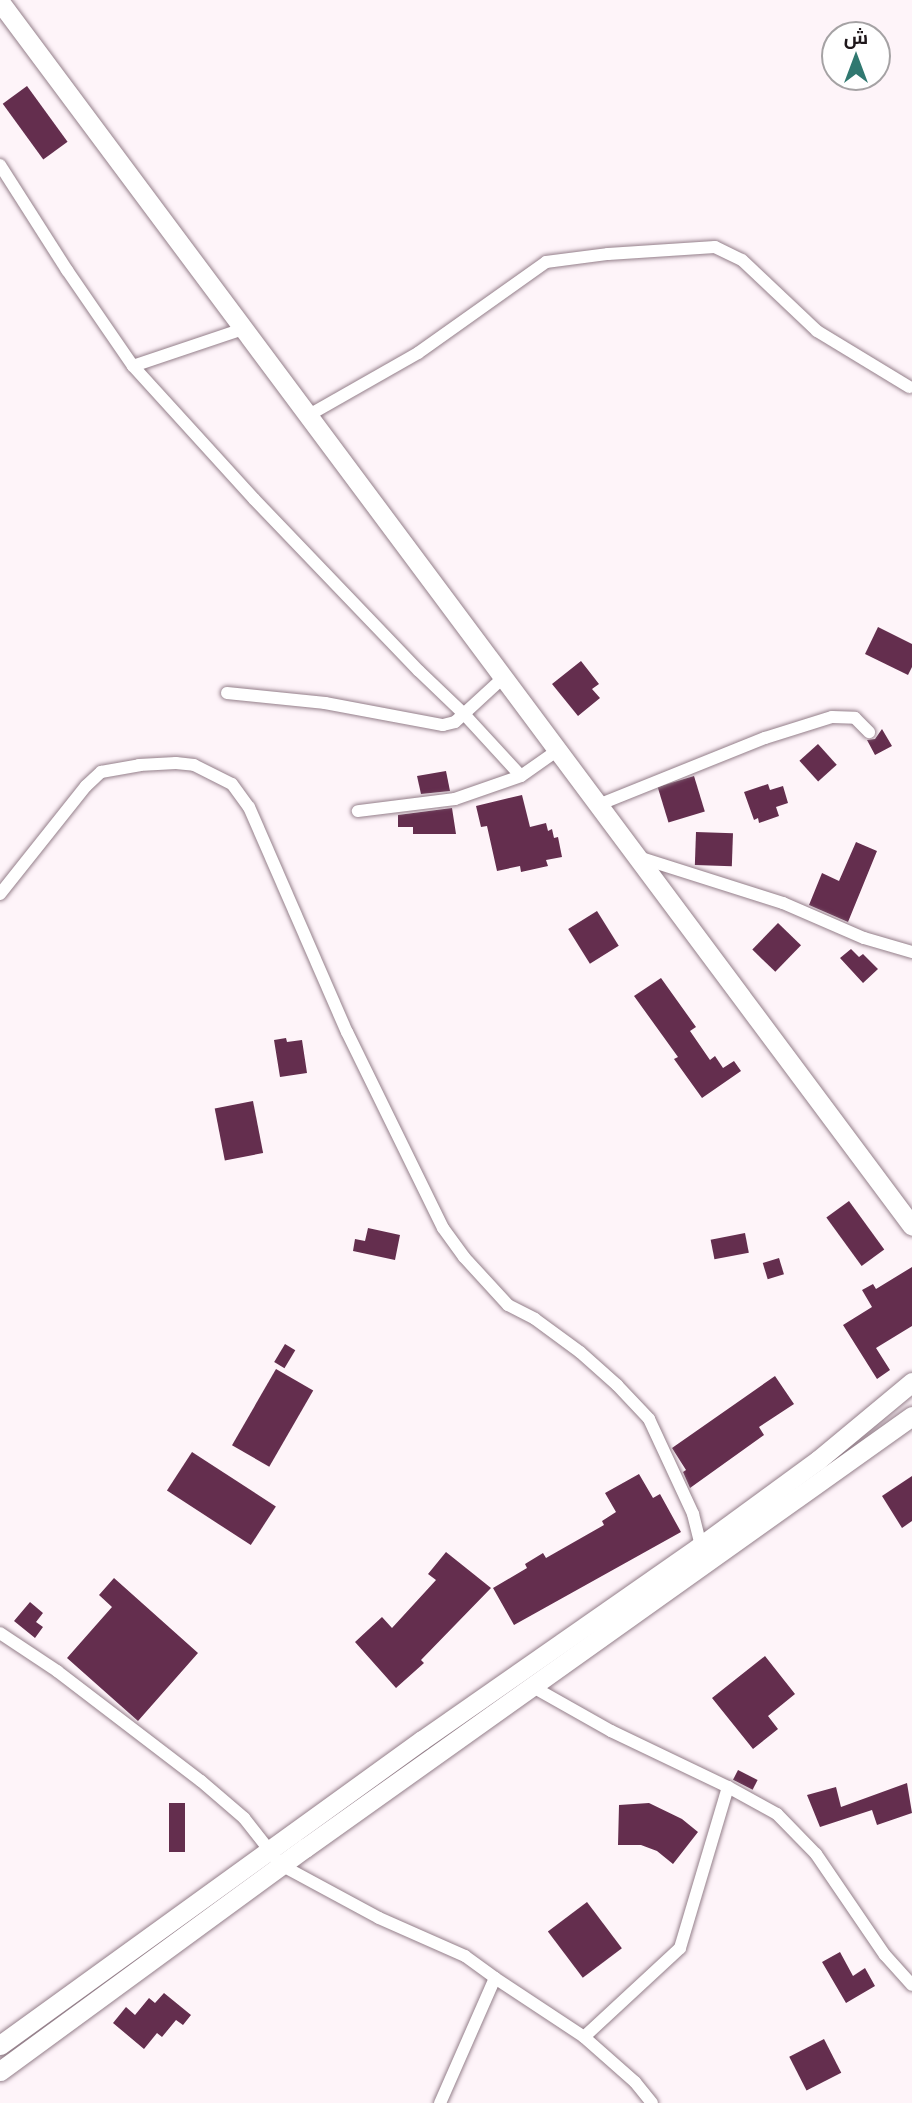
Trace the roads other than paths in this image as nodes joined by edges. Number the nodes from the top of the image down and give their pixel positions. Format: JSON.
{"nodes":[{"id":1,"x":0,"y":2,"type":"edge"},
{"id":2,"x":0,"y":165,"type":"edge"},
{"id":3,"x":243,"y":329,"type":"junction"},
{"id":4,"x":133,"y":366,"type":"junction"},
{"id":5,"x":909,"y":387,"type":"dead end"},
{"id":6,"x":309,"y":415,"type":"junction"},
{"id":7,"x":504,"y":677,"type":"junction"},
{"id":8,"x":226,"y":693,"type":"dead end"},
{"id":9,"x":464,"y":713,"type":"junction"},
{"id":10,"x":869,"y":732,"type":"dead end"},
{"id":11,"x":558,"y":750,"type":"junction"},
{"id":12,"x":521,"y":776,"type":"junction"},
{"id":13,"x":598,"y":805,"type":"junction"},
{"id":14,"x":358,"y":811,"type":"dead end"},
{"id":15,"x":636,"y":856,"type":"junction"},
{"id":16,"x":0,"y":894,"type":"edge"},
{"id":17,"x":912,"y":952,"type":"edge"},
{"id":18,"x":912,"y":1226,"type":"edge"},
{"id":19,"x":912,"y":1382,"type":"edge"},
{"id":20,"x":912,"y":1416,"type":"edge"},
{"id":21,"x":818,"y":1460,"type":"junction"},
{"id":22,"x":830,"y":1478,"type":"junction"},
{"id":23,"x":705,"y":1554,"type":"junction"},
{"id":24,"x":0,"y":1633,"type":"edge"},
{"id":25,"x":533,"y":1686,"type":"junction"},
{"id":26,"x":728,"y":1787,"type":"junction"},
{"id":27,"x":269,"y":1849,"type":"junction"},
{"id":28,"x":281,"y":1865,"type":"junction"},
{"id":29,"x":166,"y":1937,"type":"junction"},
{"id":30,"x":495,"y":1978,"type":"junction"},
{"id":31,"x":912,"y":1985,"type":"edge"},
{"id":32,"x":584,"y":2037,"type":"junction"},
{"id":33,"x":0,"y":2045,"type":"edge"},
{"id":34,"x":0,"y":2071,"type":"edge"},
{"id":35,"x":440,"y":2103,"type":"edge"},
{"id":36,"x":652,"y":2103,"type":"edge"}],
"edges":[{"from":1,"to":3,"type":"main road"},
{"from":2,"to":4,"type":"street"},
{"from":3,"to":4,"type":"street"},
{"from":3,"to":6,"type":"main road"},
{"from":4,"to":9,"type":"street"},
{"from":5,"to":6,"type":"street"},
{"from":6,"to":7,"type":"main road"},
{"from":7,"to":9,"type":"street"},
{"from":7,"to":11,"type":"main road"},
{"from":8,"to":9,"type":"street"},
{"from":9,"to":12,"type":"street"},
{"from":10,"to":13,"type":"street"},
{"from":11,"to":12,"type":"street"},
{"from":11,"to":13,"type":"main road"},
{"from":12,"to":14,"type":"street"},
{"from":13,"to":15,"type":"main road"},
{"from":15,"to":17,"type":"street"},
{"from":15,"to":18,"type":"main road"},
{"from":16,"to":23,"type":"street"},
{"from":19,"to":21,"type":"main road"},
{"from":20,"to":22,"type":"main road"},
{"from":21,"to":22,"type":"main road"},
{"from":21,"to":23,"type":"main road"},
{"from":22,"to":23,"type":"main road"},
{"from":23,"to":25,"type":"main road"},
{"from":23,"to":27,"type":"main road"},
{"from":24,"to":27,"type":"street"},
{"from":25,"to":26,"type":"street"},
{"from":25,"to":28,"type":"main road"},
{"from":26,"to":31,"type":"street"},
{"from":26,"to":32,"type":"street"},
{"from":27,"to":28,"type":"street"},
{"from":27,"to":29,"type":"main road"},
{"from":28,"to":29,"type":"main road"},
{"from":28,"to":30,"type":"street"},
{"from":29,"to":33,"type":"main road"},
{"from":29,"to":34,"type":"main road"},
{"from":30,"to":32,"type":"street"},
{"from":30,"to":35,"type":"street"},
{"from":32,"to":36,"type":"street"}]}
